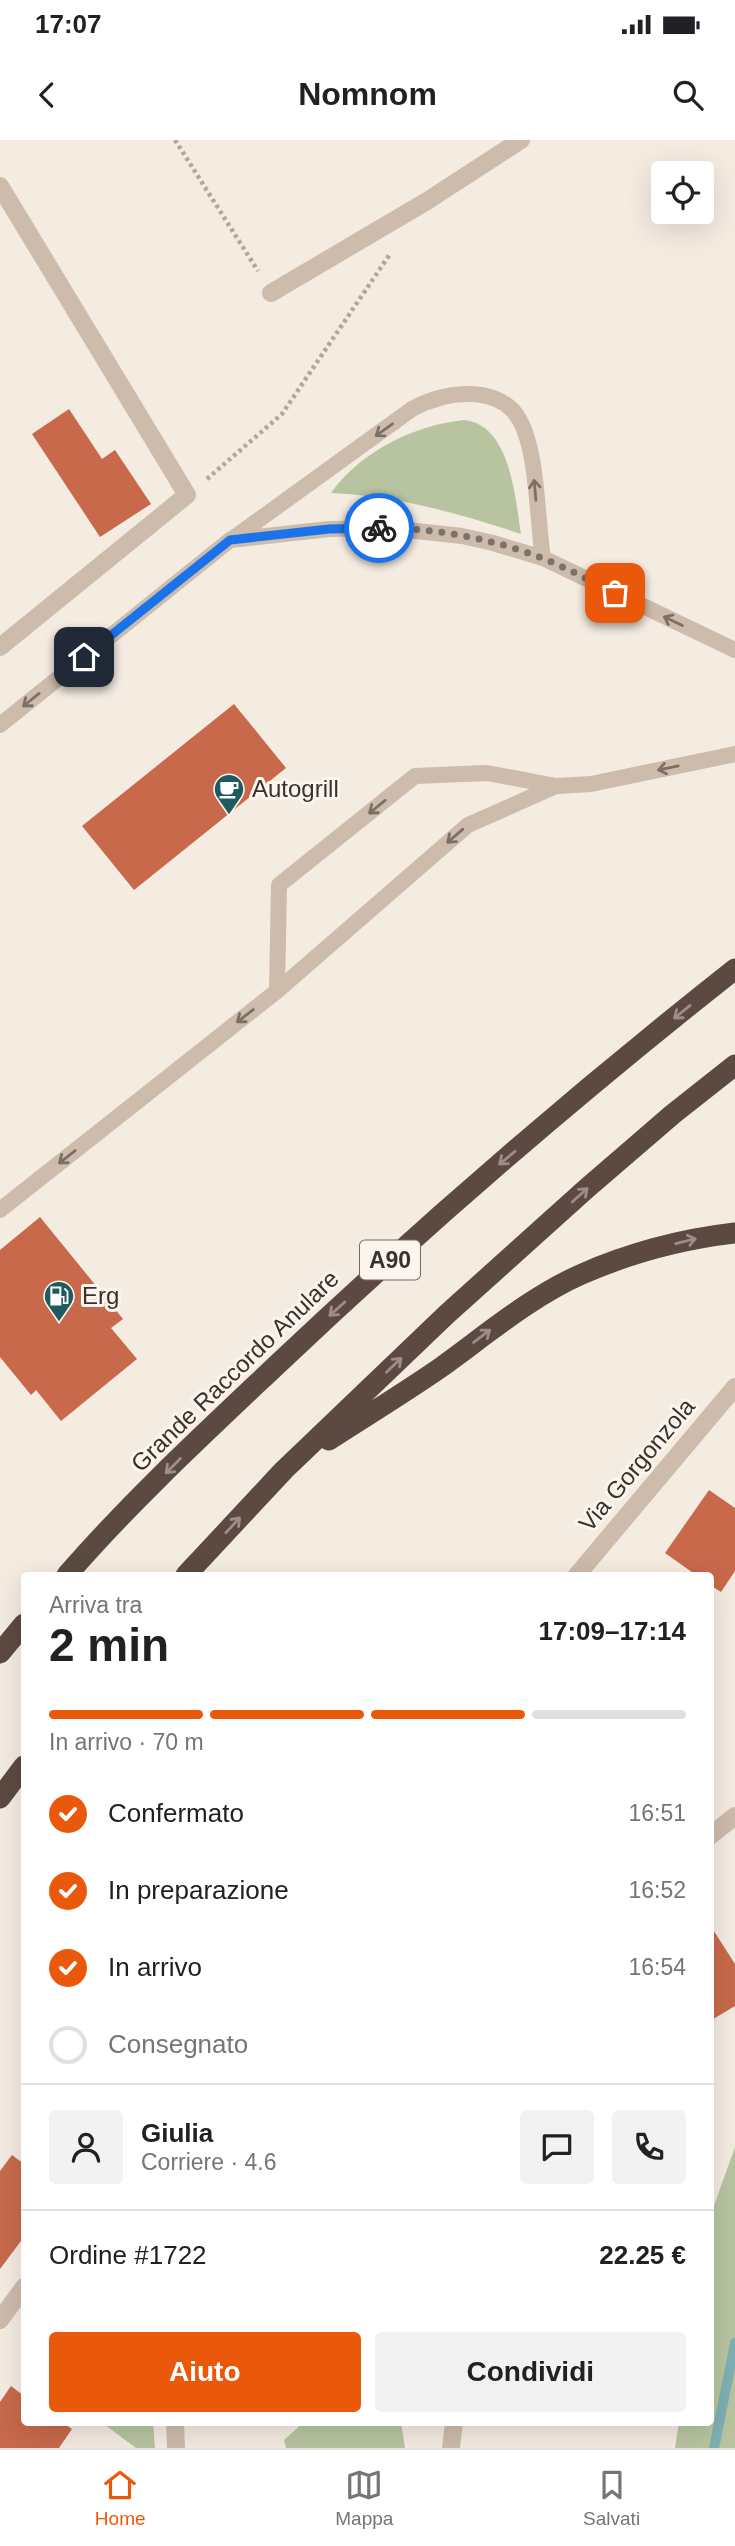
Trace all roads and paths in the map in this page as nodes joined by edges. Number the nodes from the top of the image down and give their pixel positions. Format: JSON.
{"nodes":[{"id":1,"x":175,"y":140,"type":"edge"},
{"id":2,"x":521,"y":140,"type":"edge"},
{"id":3,"x":0,"y":186,"type":"edge"},
{"id":4,"x":396,"y":246,"type":"dead end"},
{"id":5,"x":271,"y":293,"type":"joint"},
{"id":6,"x":187,"y":495,"type":"junction"},
{"id":7,"x":230,"y":540,"type":"junction"},
{"id":8,"x":543,"y":558,"type":"junction"},
{"id":9,"x":0,"y":646,"type":"edge"},
{"id":10,"x":735,"y":650,"type":"edge"},
{"id":11,"x":0,"y":725,"type":"edge"},
{"id":12,"x":735,"y":754,"type":"edge"},
{"id":13,"x":556,"y":786,"type":"junction"},
{"id":14,"x":735,"y":969,"type":"edge"},
{"id":15,"x":277,"y":991,"type":"junction"},
{"id":16,"x":735,"y":1065,"type":"edge"},
{"id":17,"x":0,"y":1210,"type":"edge"},
{"id":18,"x":735,"y":1233,"type":"edge"},
{"id":19,"x":735,"y":1387,"type":"edge"},
{"id":20,"x":284,"y":1470,"type":"junction"},
{"id":21,"x":70,"y":1572,"type":"edge"},
{"id":22,"x":189,"y":1572,"type":"edge"},
{"id":23,"x":580,"y":1572,"type":"edge"},
{"id":24,"x":21,"y":1628,"type":"edge"},
{"id":25,"x":0,"y":1653,"type":"edge"},
{"id":26,"x":21,"y":1770,"type":"edge"},
{"id":27,"x":0,"y":1798,"type":"edge"},
{"id":28,"x":735,"y":1816,"type":"edge"},
{"id":29,"x":714,"y":1833,"type":"edge"},
{"id":30,"x":21,"y":2291,"type":"edge"},
{"id":31,"x":0,"y":2320,"type":"edge"},
{"id":32,"x":175,"y":2426,"type":"edge"},
{"id":33,"x":454,"y":2426,"type":"edge"},
{"id":34,"x":176,"y":2448,"type":"edge"},
{"id":35,"x":451,"y":2448,"type":"edge"}],
"edges":[{"from":1,"to":5,"type":"path"},
{"from":2,"to":5,"type":"street"},
{"from":3,"to":6,"type":"street"},
{"from":4,"to":6,"type":"path"},
{"from":6,"to":9,"type":"street"},
{"from":7,"to":8,"type":"lane"},
{"from":8,"to":7,"type":"lane","one_way":true},
{"from":7,"to":11,"type":"lane","one_way":true},
{"from":10,"to":8,"type":"lane","one_way":true},
{"from":12,"to":13,"type":"lane","one_way":true},
{"from":13,"to":15,"type":"lane","one_way":true},
{"from":13,"to":15,"type":"lane","one_way":true},
{"from":14,"to":21,"type":"highway","name":"Grande Raccordo Anulare","number":"A90","one_way":true},
{"from":15,"to":17,"type":"lane","one_way":true},
{"from":20,"to":16,"type":"highway","one_way":true},
{"from":20,"to":18,"type":"highway","one_way":true},
{"from":19,"to":23,"type":"street","name":"Via Gorgonzola"},
{"from":22,"to":20,"type":"highway","one_way":true},
{"from":24,"to":25,"type":"highway"},
{"from":26,"to":27,"type":"highway"},
{"from":28,"to":29,"type":"street"},
{"from":30,"to":31,"type":"street"},
{"from":32,"to":34,"type":"street"},
{"from":33,"to":35,"type":"street"}]}
